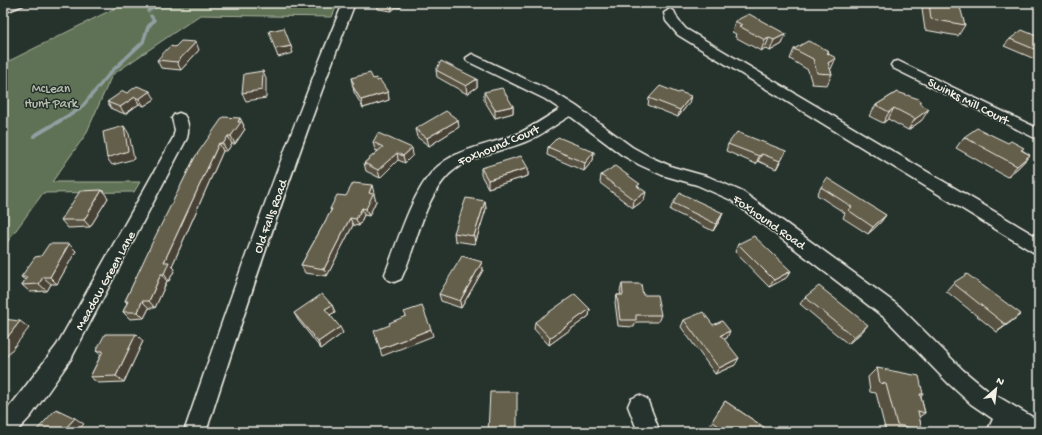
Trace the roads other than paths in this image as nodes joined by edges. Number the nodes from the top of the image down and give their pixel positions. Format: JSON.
{"nodes":[{"id":1,"x":19,"y":3,"type":"edge"},
{"id":2,"x":349,"y":3,"type":"edge"},
{"id":3,"x":3,"y":10,"type":"edge"},
{"id":4,"x":670,"y":13,"type":"dead end"},
{"id":5,"x":472,"y":58,"type":"dead end"},
{"id":6,"x":898,"y":64,"type":"dead end"},
{"id":7,"x":571,"y":109,"type":"junction"},
{"id":8,"x":179,"y":118,"type":"dead end"},
{"id":9,"x":1039,"y":135,"type":"edge"},
{"id":10,"x":1039,"y":247,"type":"edge"},
{"id":11,"x":394,"y":274,"type":"dead end"},
{"id":12,"x":639,"y":406,"type":"dead end"},
{"id":13,"x":1002,"y":424,"type":"edge"},
{"id":14,"x":3,"y":430,"type":"edge"},
{"id":15,"x":196,"y":432,"type":"edge"},
{"id":16,"x":649,"y":432,"type":"edge"},
{"id":17,"x":1037,"y":432,"type":"edge"}],
"edges":[{"from":1,"to":3,"type":"street"},
{"from":2,"to":15,"type":"street","name":"Old Falls Road"},
{"from":4,"to":10,"type":"street"},
{"from":5,"to":7,"type":"street","name":"Foxhound Road"},
{"from":6,"to":9,"type":"street","name":"Swinks Mill Court"},
{"from":7,"to":11,"type":"street","name":"Foxhound Court"},
{"from":7,"to":13,"type":"street","name":"Foxhound Road"},
{"from":8,"to":14,"type":"street","name":"Meadow Green Lane"},
{"from":12,"to":16,"type":"street"},
{"from":13,"to":17,"type":"street","name":"Foxhound Road"}]}
